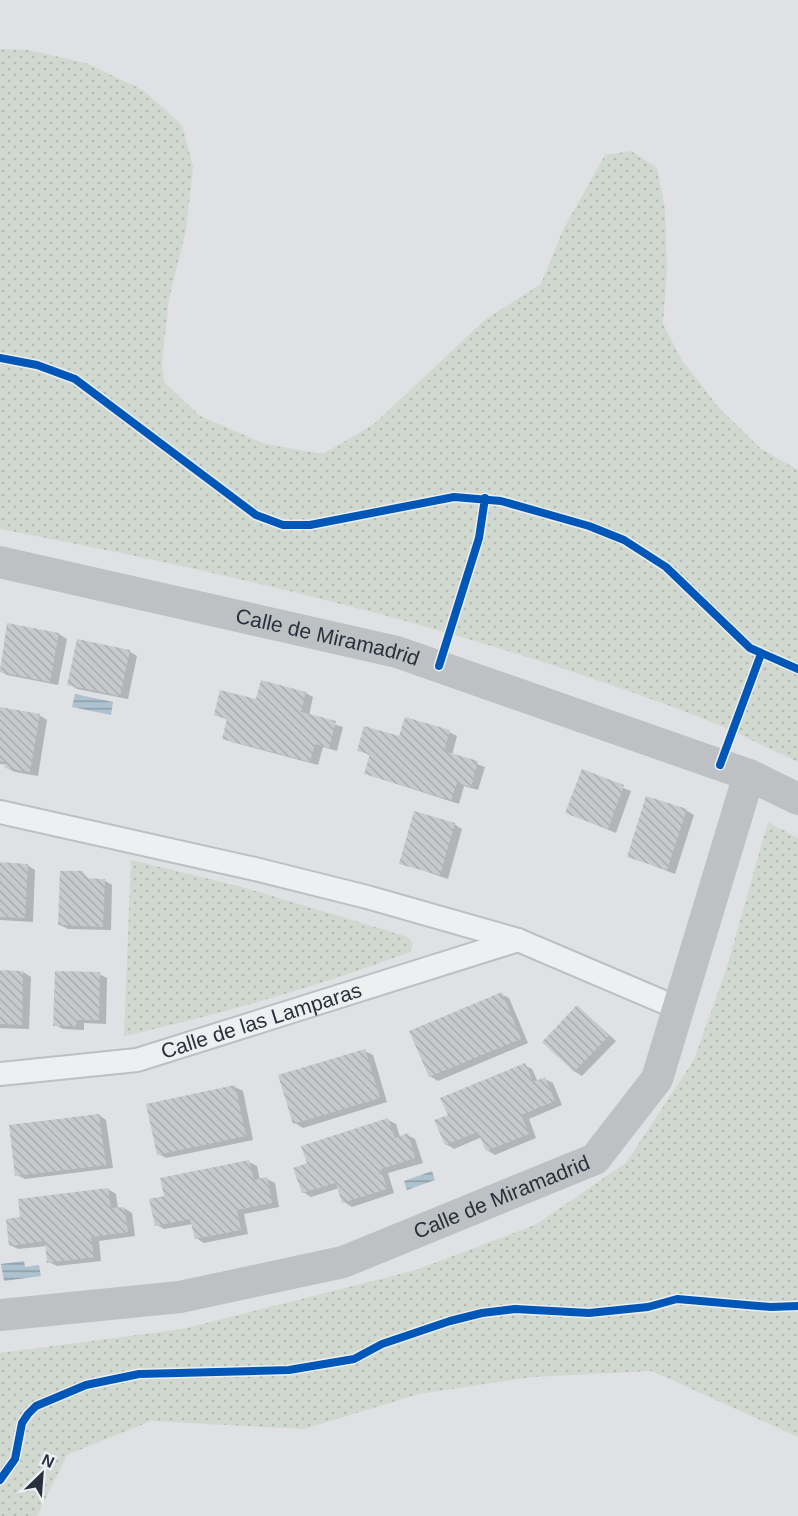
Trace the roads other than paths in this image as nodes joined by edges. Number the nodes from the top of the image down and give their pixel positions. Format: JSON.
{"nodes":[{"id":1,"x":0,"y":562,"type":"edge"},
{"id":2,"x":749,"y":774,"type":"junction"},
{"id":3,"x":798,"y":799,"type":"edge"},
{"id":4,"x":0,"y":812,"type":"edge"},
{"id":5,"x":518,"y":940,"type":"junction"},
{"id":6,"x":680,"y":1009,"type":"junction"},
{"id":7,"x":0,"y":1074,"type":"edge"},
{"id":8,"x":0,"y":1315,"type":"edge"}],
"edges":[{"from":1,"to":2,"type":"street","name":"Calle de Miramadrid"},
{"from":2,"to":3,"type":"street","name":"Calle de Miramadrid"},
{"from":2,"to":6,"type":"street","name":"Calle de Miramadrid"},
{"from":4,"to":5,"type":"street"},
{"from":5,"to":6,"type":"street"},
{"from":5,"to":7,"type":"street","name":"Calle de las Lamparas"},
{"from":6,"to":8,"type":"street","name":"Calle de Miramadrid"}]}
